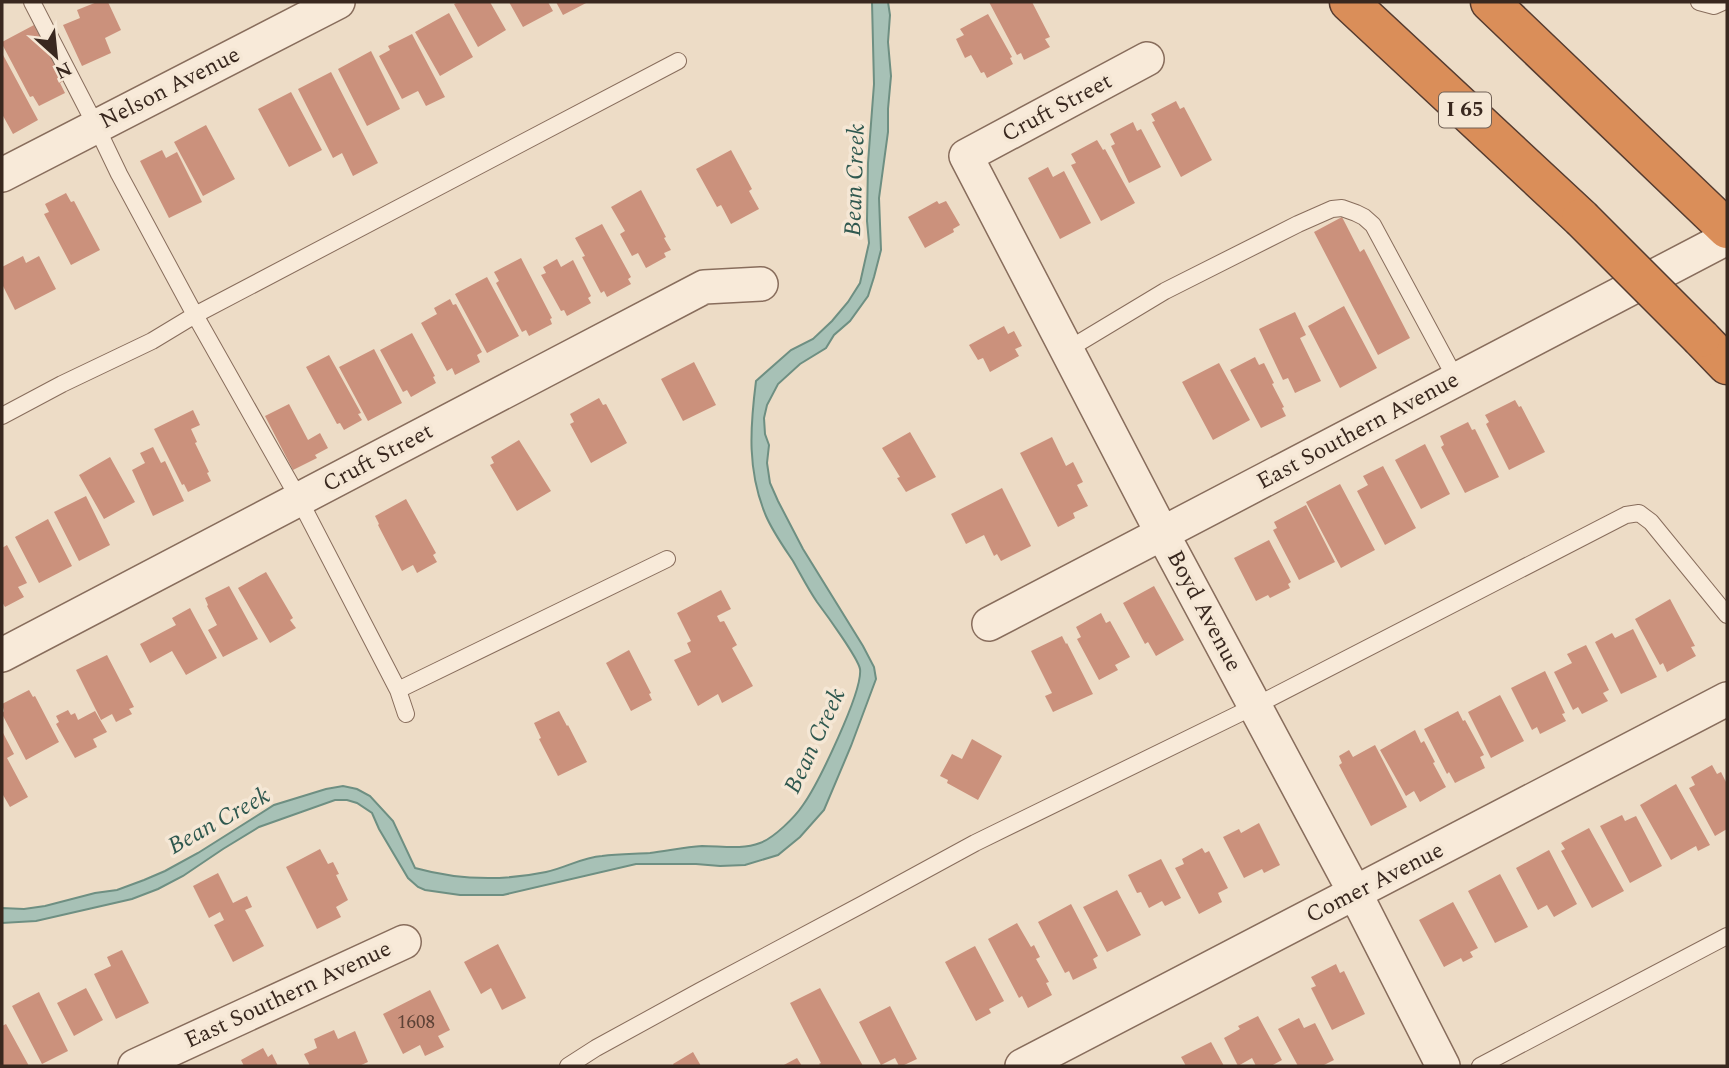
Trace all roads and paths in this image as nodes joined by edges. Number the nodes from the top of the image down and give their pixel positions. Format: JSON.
{"nodes":[{"id":1,"x":32,"y":2,"type":"edge"},
{"id":2,"x":338,"y":2,"type":"edge"},
{"id":3,"x":1349,"y":2,"type":"edge"},
{"id":4,"x":1490,"y":2,"type":"edge"},
{"id":5,"x":1699,"y":2,"type":"edge"},
{"id":6,"x":1723,"y":2,"type":"edge"},
{"id":7,"x":1147,"y":59,"type":"dead end"},
{"id":8,"x":678,"y":61,"type":"dead end"},
{"id":9,"x":96,"y":126,"type":"junction"},
{"id":10,"x":966,"y":156,"type":"joint"},
{"id":11,"x":2,"y":175,"type":"edge"},
{"id":12,"x":1727,"y":229,"type":"edge"},
{"id":13,"x":1727,"y":238,"type":"edge"},
{"id":14,"x":761,"y":284,"type":"dead end"},
{"id":15,"x":195,"y":315,"type":"junction"},
{"id":16,"x":1067,"y":350,"type":"junction"},
{"id":17,"x":1727,"y":365,"type":"edge"},
{"id":18,"x":1456,"y":379,"type":"junction"},
{"id":19,"x":2,"y":416,"type":"edge"},
{"id":20,"x":299,"y":499,"type":"junction"},
{"id":21,"x":1162,"y":533,"type":"junction"},
{"id":22,"x":667,"y":559,"type":"dead end"},
{"id":23,"x":1727,"y":615,"type":"edge"},
{"id":24,"x":989,"y":624,"type":"dead end"},
{"id":25,"x":2,"y":655,"type":"edge"},
{"id":26,"x":398,"y":690,"type":"junction"},
{"id":27,"x":1727,"y":699,"type":"edge"},
{"id":28,"x":1255,"y":706,"type":"junction"},
{"id":29,"x":406,"y":714,"type":"dead end"},
{"id":30,"x":1354,"y":893,"type":"junction"},
{"id":31,"x":1727,"y":936,"type":"edge"},
{"id":32,"x":404,"y":942,"type":"dead end"},
{"id":33,"x":576,"y":1064,"type":"edge"},
{"id":34,"x":135,"y":1066,"type":"edge"},
{"id":35,"x":1022,"y":1066,"type":"edge"},
{"id":36,"x":1443,"y":1066,"type":"edge"},
{"id":37,"x":1480,"y":1066,"type":"edge"}],
"edges":[{"from":1,"to":9,"type":"lane"},
{"from":2,"to":9,"type":"street","name":"Nelson Avenue"},
{"from":3,"to":17,"type":"highway","number":"I 65","bridge":true},
{"from":4,"to":12,"type":"highway"},
{"from":5,"to":6,"type":"lane"},
{"from":7,"to":10,"type":"street","name":"Cruft Street"},
{"from":8,"to":15,"type":"lane"},
{"from":9,"to":11,"type":"street","name":"Nelson Avenue"},
{"from":9,"to":15,"type":"lane"},
{"from":10,"to":16,"type":"street","name":"Boyd Avenue"},
{"from":13,"to":18,"type":"street","name":"East Southern Avenue"},
{"from":14,"to":20,"type":"street","name":"Cruft Street"},
{"from":15,"to":19,"type":"lane"},
{"from":15,"to":20,"type":"lane"},
{"from":16,"to":18,"type":"lane"},
{"from":16,"to":21,"type":"street","name":"Boyd Avenue"},
{"from":18,"to":21,"type":"street","name":"East Southern Avenue"},
{"from":20,"to":25,"type":"street","name":"Cruft Street"},
{"from":20,"to":26,"type":"lane"},
{"from":21,"to":24,"type":"street","name":"East Southern Avenue"},
{"from":21,"to":28,"type":"street","name":"Boyd Avenue"},
{"from":22,"to":26,"type":"lane"},
{"from":23,"to":28,"type":"lane"},
{"from":26,"to":29,"type":"lane"},
{"from":27,"to":30,"type":"street","name":"Comer Avenue"},
{"from":28,"to":30,"type":"street","name":"Boyd Avenue"},
{"from":28,"to":33,"type":"lane"},
{"from":30,"to":35,"type":"street","name":"Comer Avenue"},
{"from":30,"to":36,"type":"street","name":"Boyd Avenue"},
{"from":31,"to":37,"type":"lane"},
{"from":32,"to":34,"type":"street","name":"East Southern Avenue"}]}
